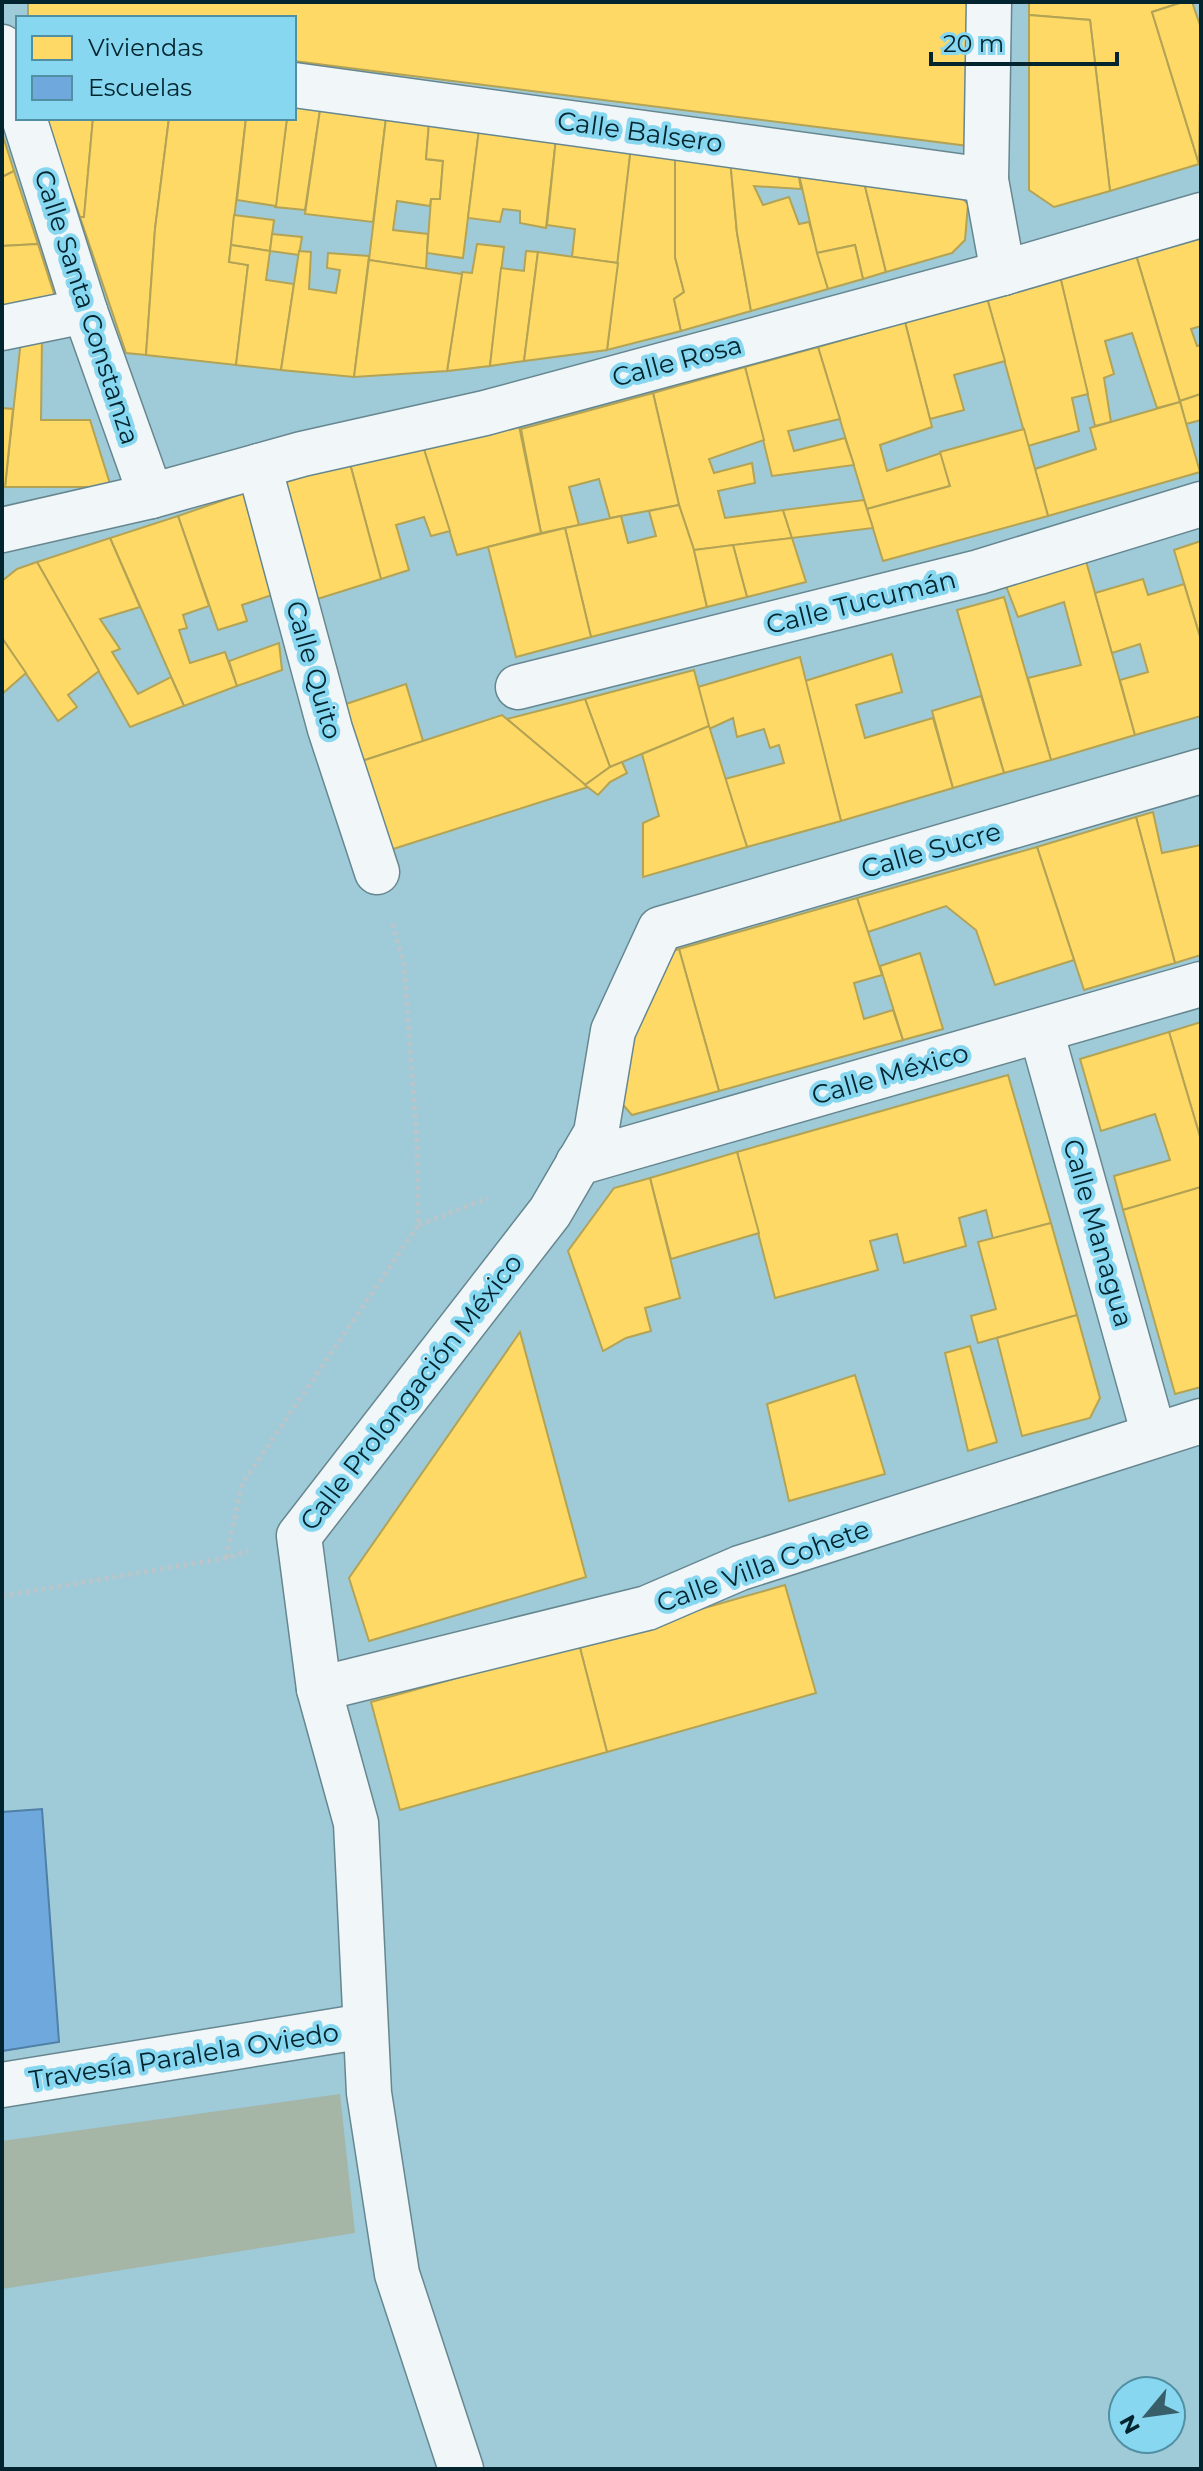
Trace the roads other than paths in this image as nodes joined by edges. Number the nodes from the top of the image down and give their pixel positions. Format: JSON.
{"nodes":[{"id":1,"x":989,"y":2,"type":"edge"},
{"id":2,"x":2,"y":46,"type":"edge"},
{"id":3,"x":296,"y":85,"type":"edge"},
{"id":4,"x":16,"y":92,"type":"edge"},
{"id":5,"x":25,"y":120,"type":"edge"},
{"id":6,"x":986,"y":180,"type":"junction"},
{"id":7,"x":1201,"y":215,"type":"edge"},
{"id":8,"x":1003,"y":273,"type":"junction"},
{"id":9,"x":85,"y":311,"type":"junction"},
{"id":10,"x":2,"y":328,"type":"edge"},
{"id":11,"x":259,"y":466,"type":"junction"},
{"id":12,"x":151,"y":496,"type":"junction"},
{"id":13,"x":1201,"y":504,"type":"edge"},
{"id":14,"x":2,"y":530,"type":"edge"},
{"id":15,"x":518,"y":687,"type":"dead end"},
{"id":16,"x":1201,"y":771,"type":"edge"},
{"id":17,"x":377,"y":872,"type":"road end"},
{"id":18,"x":660,"y":929,"type":"joint"},
{"id":19,"x":1201,"y":984,"type":"edge"},
{"id":20,"x":1041,"y":1031,"type":"junction"},
{"id":21,"x":578,"y":1163,"type":"junction"},
{"id":22,"x":1201,"y":1421,"type":"edge"},
{"id":23,"x":1154,"y":1435,"type":"junction"},
{"id":24,"x":319,"y":1689,"type":"junction"},
{"id":25,"x":365,"y":2026,"type":"junction"},
{"id":26,"x":2,"y":2085,"type":"edge"},
{"id":27,"x":461,"y":2469,"type":"edge"}],
"edges":[{"from":1,"to":6,"type":"street"},
{"from":2,"to":4,"type":"street"},
{"from":3,"to":6,"type":"street","name":"Calle Balsero"},
{"from":5,"to":9,"type":"street","name":"Calle Santa Constanza"},
{"from":6,"to":8,"type":"street"},
{"from":7,"to":8,"type":"street","name":"Calle Rosa"},
{"from":8,"to":11,"type":"street","name":"Calle Rosa"},
{"from":9,"to":10,"type":"street"},
{"from":9,"to":12,"type":"street","name":"Calle Santa Constanza"},
{"from":11,"to":12,"type":"street","name":"Calle Rosa"},
{"from":11,"to":17,"type":"street","name":"Calle Quito"},
{"from":12,"to":14,"type":"street","name":"Calle Rosa"},
{"from":13,"to":15,"type":"street","name":"Calle Tucumán"},
{"from":16,"to":18,"type":"street","name":"Calle Sucre"},
{"from":18,"to":21,"type":"street","name":"Calle Prolongación México"},
{"from":19,"to":20,"type":"street","name":"Calle México"},
{"from":20,"to":21,"type":"street","name":"Calle México"},
{"from":20,"to":23,"type":"street","name":"Calle Managua"},
{"from":21,"to":24,"type":"street","name":"Calle Prolongación México"},
{"from":22,"to":23,"type":"street","name":"Calle Villa Cohete"},
{"from":23,"to":24,"type":"street","name":"Calle Villa Cohete"},
{"from":24,"to":25,"type":"street","name":"Calle Prolongación México"},
{"from":25,"to":26,"type":"street","name":"Travesía Paralela Oviedo"},
{"from":25,"to":27,"type":"street","name":"Calle Prolongación México"}]}
